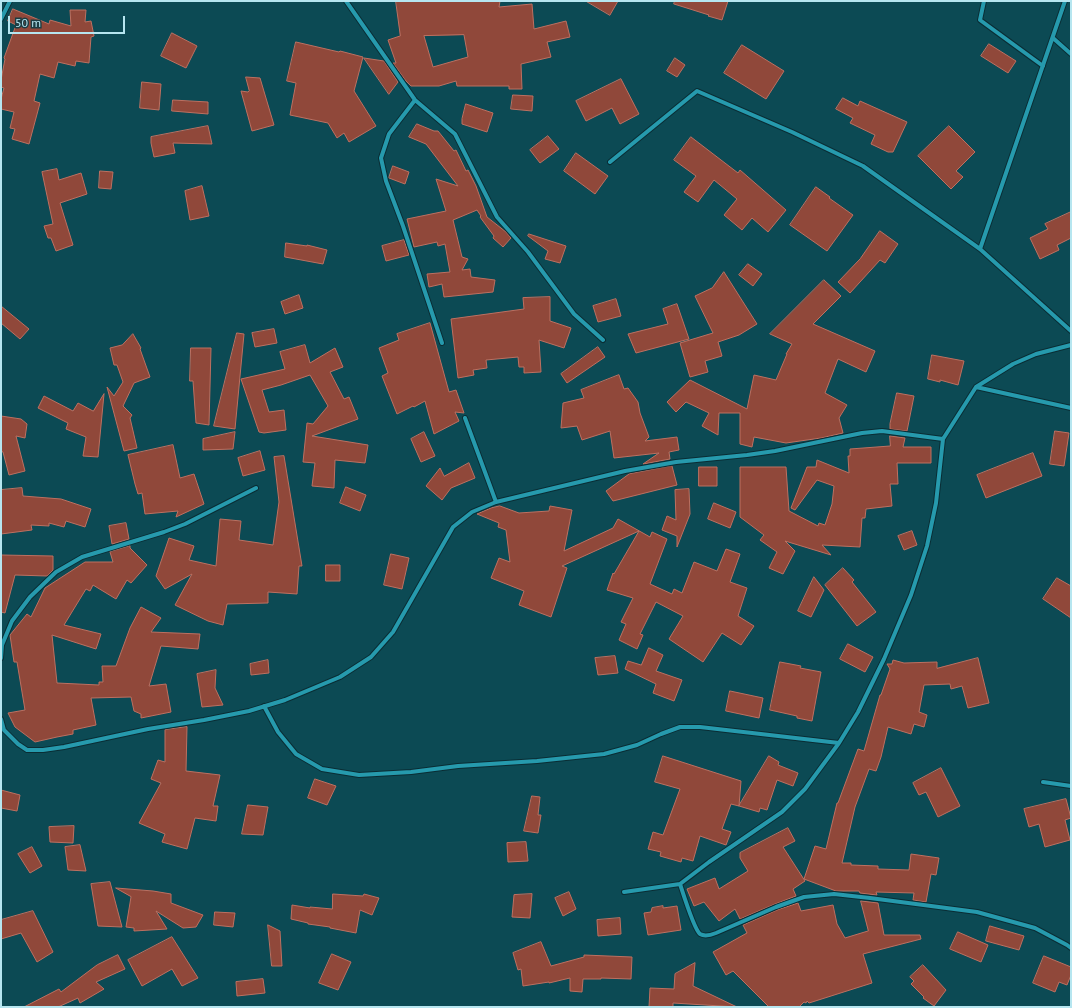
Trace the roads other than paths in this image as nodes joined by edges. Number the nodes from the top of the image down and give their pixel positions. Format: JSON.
{"nodes":[{"id":1,"x":10,"y":1,"type":"edge"},
{"id":2,"x":346,"y":1,"type":"edge"},
{"id":3,"x":984,"y":1,"type":"edge"},
{"id":4,"x":1065,"y":1,"type":"edge"},
{"id":5,"x":1,"y":19,"type":"edge"},
{"id":6,"x":1053,"y":38,"type":"junction"},
{"id":7,"x":1071,"y":54,"type":"edge"},
{"id":8,"x":1043,"y":66,"type":"junction"},
{"id":9,"x":415,"y":100,"type":"junction"},
{"id":10,"x":610,"y":162,"type":"dead end"},
{"id":11,"x":980,"y":249,"type":"junction"},
{"id":12,"x":1071,"y":331,"type":"edge"},
{"id":13,"x":603,"y":340,"type":"dead end"},
{"id":14,"x":442,"y":343,"type":"dead end"},
{"id":15,"x":1071,"y":345,"type":"edge"},
{"id":16,"x":976,"y":387,"type":"junction"},
{"id":17,"x":1071,"y":408,"type":"edge"},
{"id":18,"x":465,"y":418,"type":"dead end"},
{"id":19,"x":943,"y":439,"type":"junction"},
{"id":20,"x":256,"y":488,"type":"dead end"},
{"id":21,"x":496,"y":502,"type":"junction"},
{"id":22,"x":1,"y":644,"type":"edge"},
{"id":23,"x":1,"y":658,"type":"edge"},
{"id":24,"x":264,"y":706,"type":"junction"},
{"id":25,"x":1,"y":719,"type":"edge"},
{"id":26,"x":2,"y":732,"type":"edge"},
{"id":27,"x":839,"y":743,"type":"junction"},
{"id":28,"x":1043,"y":782,"type":"dead end"},
{"id":29,"x":1071,"y":786,"type":"edge"},
{"id":30,"x":680,"y":884,"type":"junction"},
{"id":31,"x":624,"y":892,"type":"dead end"},
{"id":32,"x":1071,"y":948,"type":"edge"}],
"edges":[{"from":1,"to":5,"type":"street"},
{"from":2,"to":9,"type":"street"},
{"from":3,"to":8,"type":"street"},
{"from":4,"to":6,"type":"street"},
{"from":6,"to":7,"type":"street"},
{"from":6,"to":8,"type":"street"},
{"from":8,"to":11,"type":"street"},
{"from":9,"to":13,"type":"street"},
{"from":9,"to":14,"type":"street"},
{"from":10,"to":11,"type":"street"},
{"from":11,"to":12,"type":"street"},
{"from":15,"to":16,"type":"street"},
{"from":16,"to":17,"type":"street"},
{"from":16,"to":19,"type":"street"},
{"from":18,"to":21,"type":"street"},
{"from":19,"to":21,"type":"street"},
{"from":19,"to":27,"type":"street"},
{"from":20,"to":22,"type":"street"},
{"from":21,"to":24,"type":"street"},
{"from":22,"to":23,"type":"street"},
{"from":24,"to":26,"type":"street"},
{"from":24,"to":27,"type":"street"},
{"from":25,"to":26,"type":"street"},
{"from":27,"to":30,"type":"street"},
{"from":28,"to":29,"type":"street"},
{"from":30,"to":31,"type":"street"},
{"from":30,"to":32,"type":"street"}]}
